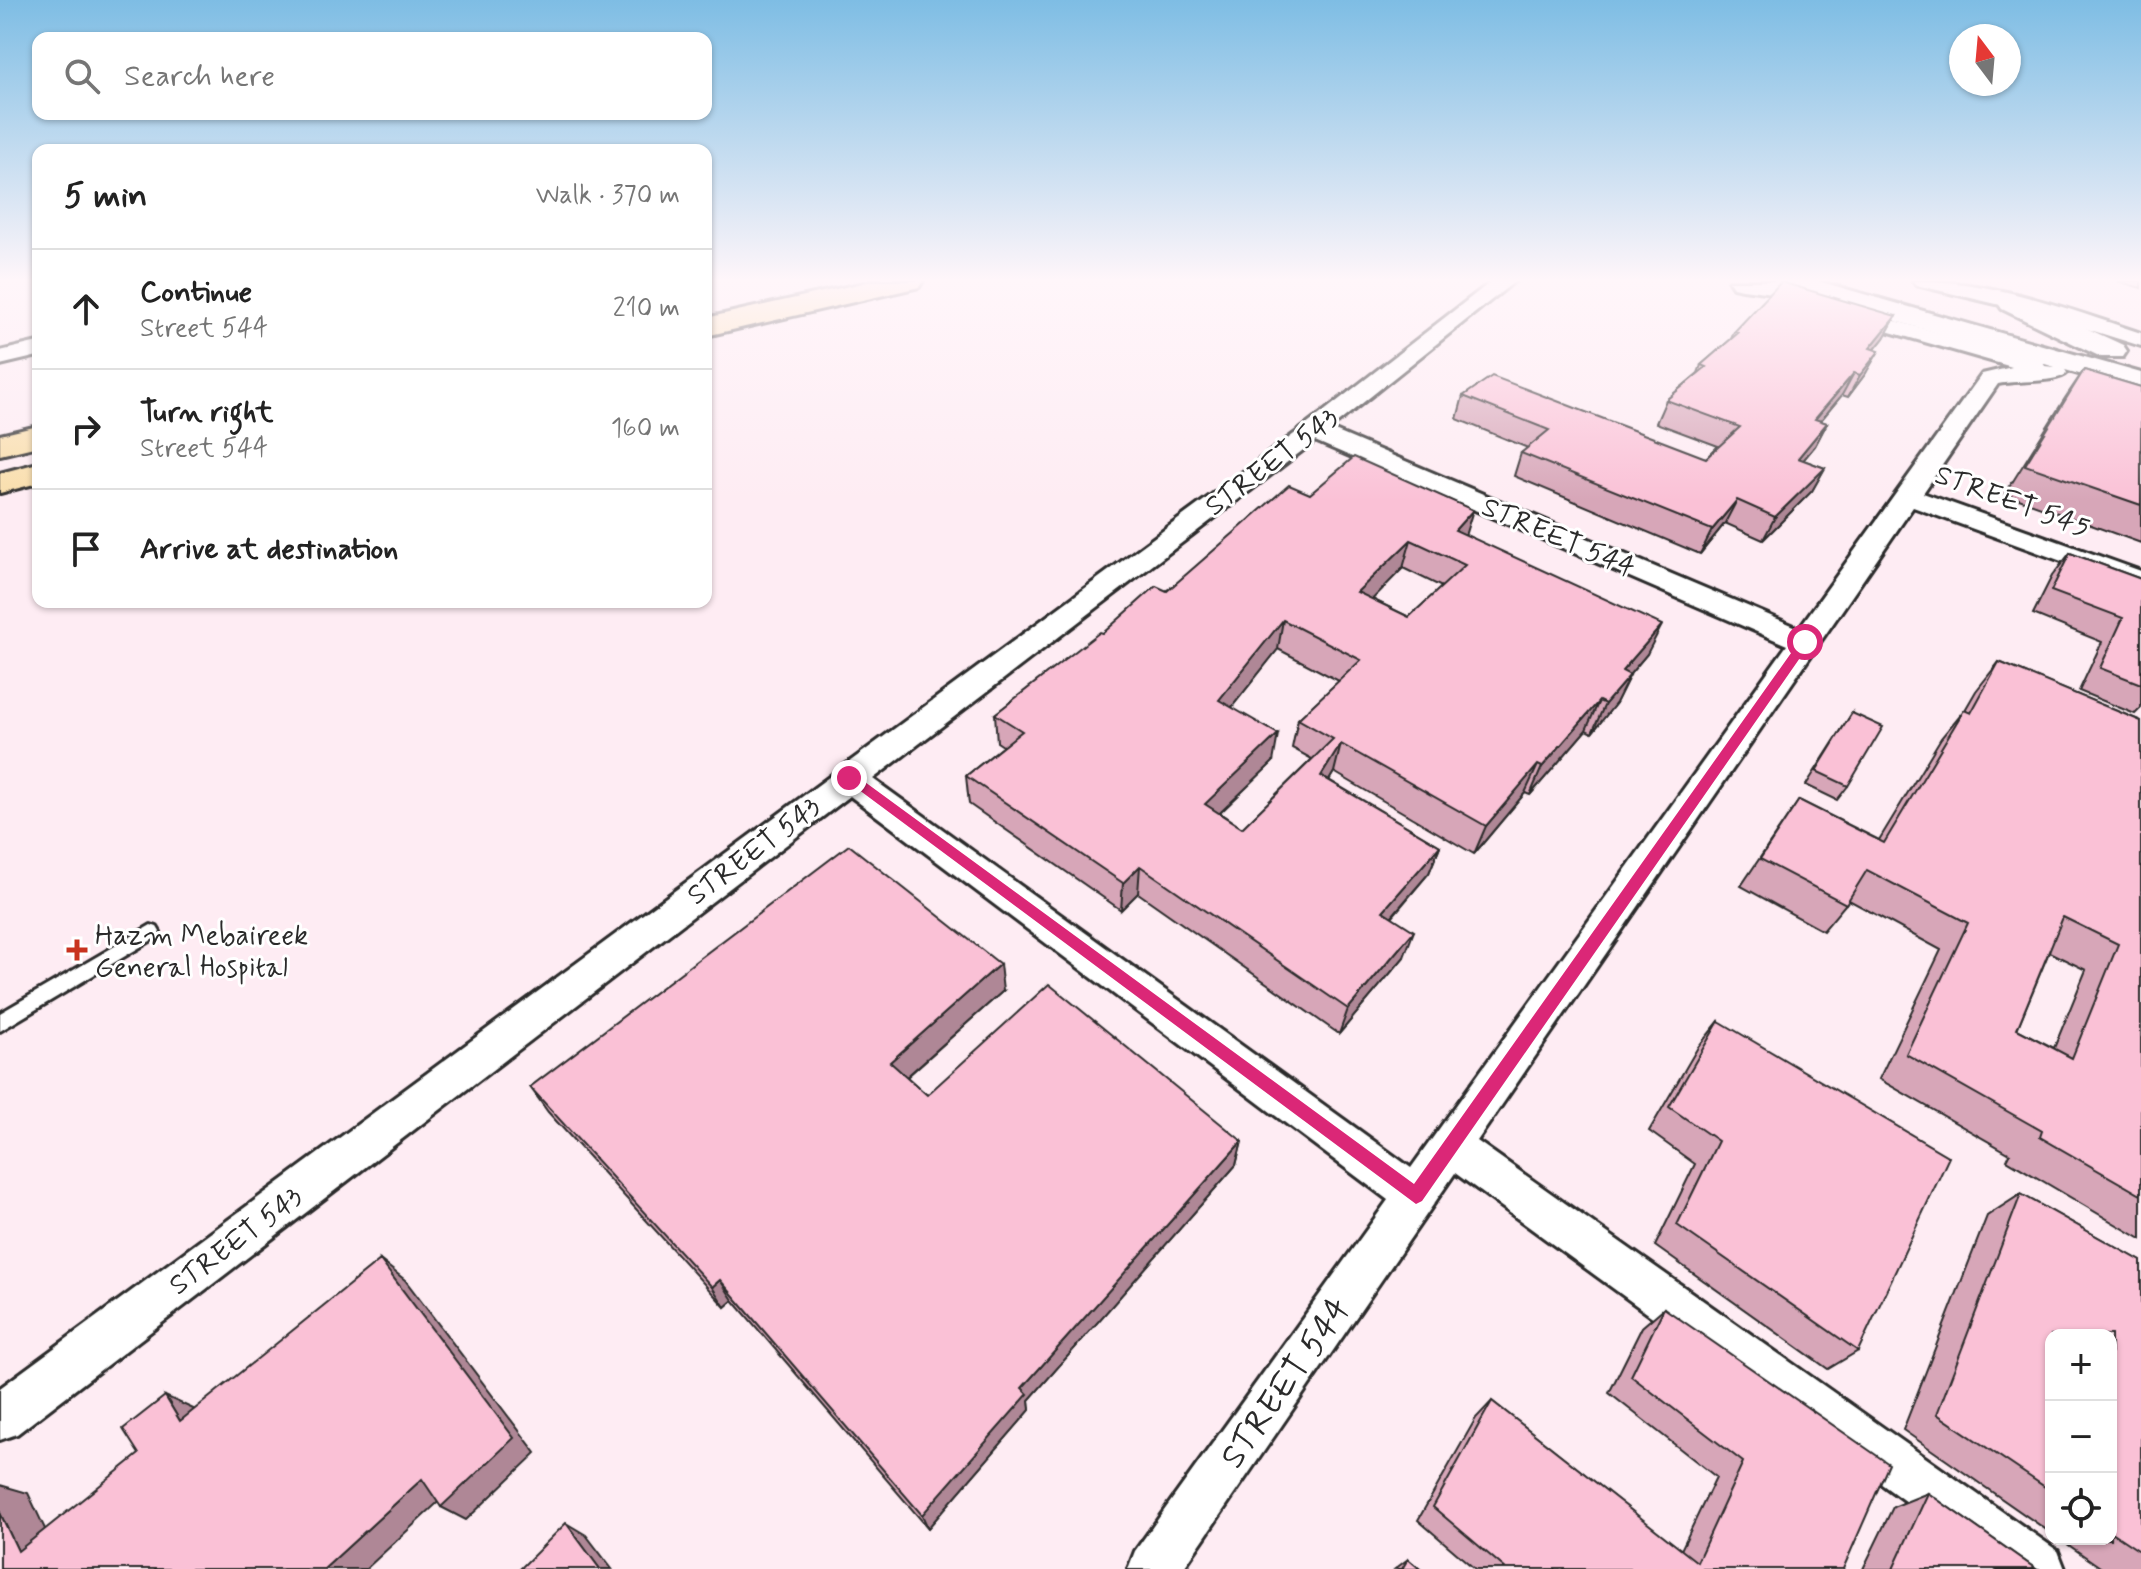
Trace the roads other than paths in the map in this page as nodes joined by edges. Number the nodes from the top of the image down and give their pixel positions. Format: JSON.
{"nodes":[{"id":1,"x":1411,"y":354,"type":"edge"},
{"id":2,"x":1969,"y":354,"type":"edge"},
{"id":3,"x":1992,"y":354,"type":"edge"},
{"id":4,"x":2054,"y":354,"type":"edge"},
{"id":5,"x":2056,"y":373,"type":"junction"},
{"id":6,"x":1990,"y":379,"type":"junction"},
{"id":7,"x":2141,"y":383,"type":"edge"},
{"id":8,"x":2141,"y":398,"type":"edge"},
{"id":9,"x":1313,"y":431,"type":"junction"},
{"id":10,"x":32,"y":437,"type":"edge"},
{"id":11,"x":0,"y":445,"type":"edge"},
{"id":12,"x":32,"y":475,"type":"edge"},
{"id":13,"x":0,"y":483,"type":"edge"},
{"id":14,"x":1908,"y":496,"type":"junction"},
{"id":15,"x":2141,"y":581,"type":"edge"},
{"id":16,"x":1805,"y":642,"type":"junction"},
{"id":17,"x":849,"y":778,"type":"junction"},
{"id":18,"x":151,"y":932,"type":"dead end"},
{"id":19,"x":0,"y":1023,"type":"edge"},
{"id":20,"x":1451,"y":1146,"type":"junction"},
{"id":21,"x":1416,"y":1196,"type":"junction"},
{"id":22,"x":0,"y":1417,"type":"edge"},
{"id":23,"x":1153,"y":1569,"type":"edge"},
{"id":24,"x":2040,"y":1569,"type":"edge"}],
"edges":[{"from":1,"to":9,"type":"street","name":"STREET 543"},
{"from":2,"to":6,"type":"street"},
{"from":3,"to":5,"type":"street"},
{"from":4,"to":7,"type":"street"},
{"from":5,"to":6,"type":"street"},
{"from":5,"to":8,"type":"street"},
{"from":6,"to":14,"type":"street","name":"STREET 544"},
{"from":9,"to":16,"type":"street","name":"STREET 544"},
{"from":9,"to":17,"type":"street","name":"STREET 543"},
{"from":10,"to":11,"type":"highway"},
{"from":12,"to":13,"type":"highway"},
{"from":14,"to":15,"type":"street","name":"STREET 545"},
{"from":14,"to":16,"type":"street","name":"STREET 544"},
{"from":16,"to":20,"type":"street","name":"STREET 544"},
{"from":17,"to":21,"type":"street"},
{"from":17,"to":22,"type":"street","name":"STREET 543"},
{"from":18,"to":19,"type":"lane"},
{"from":20,"to":21,"type":"street","name":"STREET 544"},
{"from":20,"to":24,"type":"street"},
{"from":21,"to":23,"type":"street","name":"STREET 544"}]}
